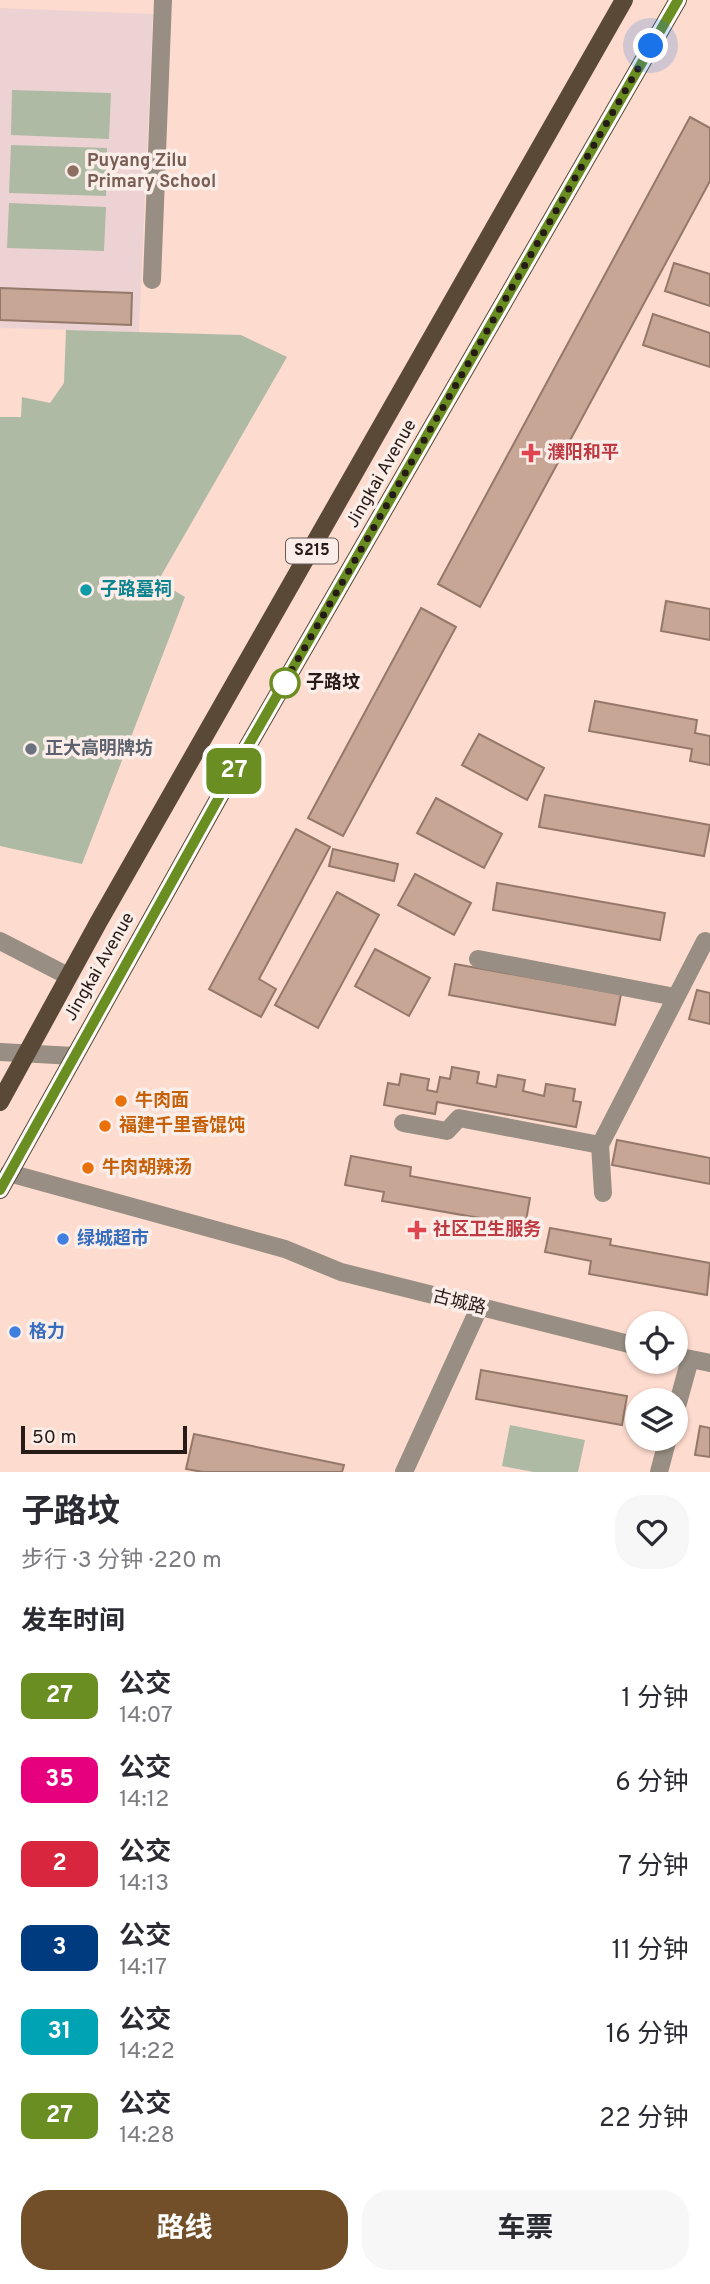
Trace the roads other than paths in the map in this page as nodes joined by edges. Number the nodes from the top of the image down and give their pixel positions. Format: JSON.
{"nodes":[{"id":1,"x":163,"y":0,"type":"edge"},
{"id":2,"x":624,"y":0,"type":"edge"},
{"id":3,"x":678,"y":0,"type":"edge"},
{"id":4,"x":152,"y":279,"type":"dead end"},
{"id":5,"x":708,"y":939,"type":"edge"},
{"id":6,"x":0,"y":941,"type":"edge"},
{"id":7,"x":478,"y":959,"type":"dead end"},
{"id":8,"x":68,"y":976,"type":"junction"},
{"id":9,"x":675,"y":997,"type":"junction"},
{"id":10,"x":0,"y":1052,"type":"edge"},
{"id":11,"x":26,"y":1053,"type":"junction"},
{"id":12,"x":74,"y":1056,"type":"junction"},
{"id":13,"x":0,"y":1102,"type":"edge"},
{"id":14,"x":403,"y":1123,"type":"dead end"},
{"id":15,"x":600,"y":1145,"type":"junction"},
{"id":16,"x":9,"y":1173,"type":"junction"},
{"id":17,"x":0,"y":1190,"type":"edge"},
{"id":18,"x":603,"y":1193,"type":"dead end"},
{"id":19,"x":479,"y":1308,"type":"junction"},
{"id":20,"x":625,"y":1343,"type":"edge"},
{"id":21,"x":688,"y":1358,"type":"edge"},
{"id":22,"x":710,"y":1363,"type":"edge"},
{"id":23,"x":665,"y":1451,"type":"edge"},
{"id":24,"x":404,"y":1472,"type":"edge"},
{"id":25,"x":659,"y":1472,"type":"edge"}],
"edges":[{"from":1,"to":4,"type":"street"},
{"from":2,"to":8,"type":"main road","name":"Jingkai Avenue","number":"S215"},
{"from":3,"to":12,"type":"main road","name":"Jingkai Avenue","number":"S215"},
{"from":5,"to":9,"type":"street"},
{"from":6,"to":8,"type":"street"},
{"from":7,"to":9,"type":"street"},
{"from":8,"to":11,"type":"main road","name":"Jingkai Avenue","number":"S215"},
{"from":9,"to":15,"type":"street"},
{"from":10,"to":11,"type":"street"},
{"from":11,"to":12,"type":"street"},
{"from":11,"to":13,"type":"main road","name":"Jingkai Avenue","number":"S215"},
{"from":12,"to":16,"type":"main road","name":"Jingkai Avenue","number":"S215"},
{"from":14,"to":15,"type":"street"},
{"from":15,"to":18,"type":"street"},
{"from":16,"to":17,"type":"main road","name":"Jingkai Avenue","number":"S215"},
{"from":16,"to":19,"type":"street","name":"古城路"},
{"from":19,"to":20,"type":"street","name":"古城路"},
{"from":19,"to":24,"type":"street"},
{"from":21,"to":22,"type":"street"},
{"from":23,"to":25,"type":"street"}]}
